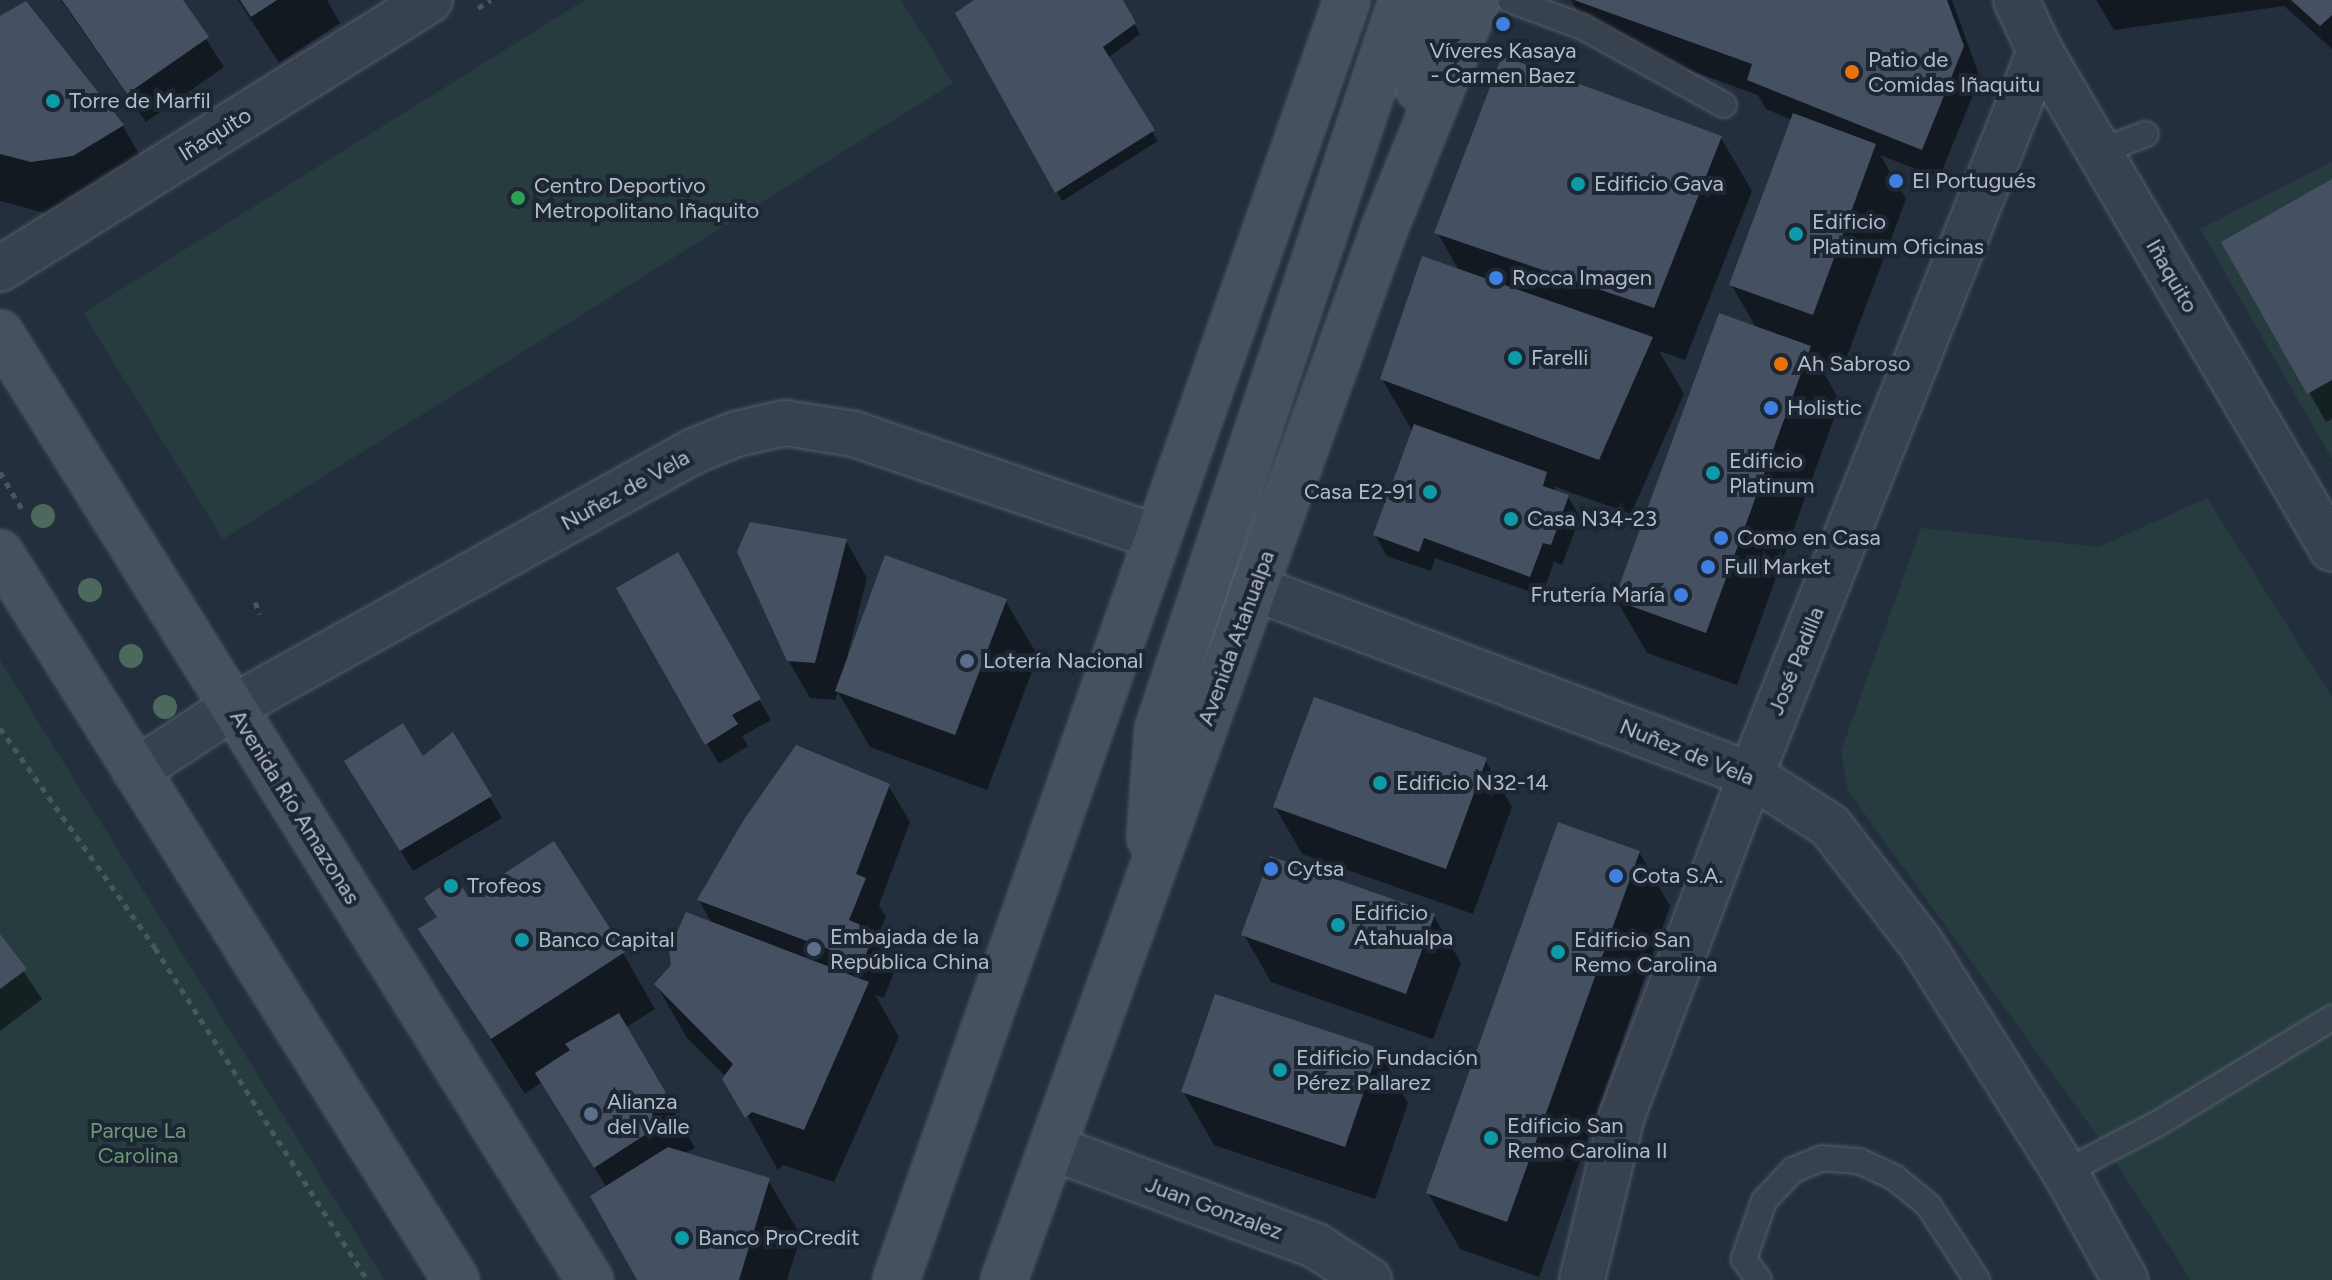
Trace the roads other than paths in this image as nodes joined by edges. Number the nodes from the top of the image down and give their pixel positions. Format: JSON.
{"nodes":[{"id":1,"x":430,"y":0,"type":"edge"},
{"id":2,"x":1347,"y":0,"type":"edge"},
{"id":3,"x":1383,"y":0,"type":"edge"},
{"id":4,"x":1402,"y":0,"type":"edge"},
{"id":5,"x":1439,"y":0,"type":"edge"},
{"id":6,"x":1477,"y":0,"type":"edge"},
{"id":7,"x":1510,"y":0,"type":"edge"},
{"id":8,"x":2016,"y":0,"type":"edge"},
{"id":9,"x":2040,"y":51,"type":"junction"},
{"id":10,"x":1316,"y":91,"type":"junction"},
{"id":11,"x":1724,"y":105,"type":"dead end"},
{"id":12,"x":2146,"y":134,"type":"dead end"},
{"id":13,"x":2099,"y":152,"type":"junction"},
{"id":14,"x":1385,"y":227,"type":"junction"},
{"id":15,"x":0,"y":269,"type":"edge"},
{"id":16,"x":0,"y":333,"type":"edge"},
{"id":17,"x":1157,"y":537,"type":"junction"},
{"id":18,"x":2332,"y":549,"type":"edge"},
{"id":19,"x":0,"y":553,"type":"edge"},
{"id":20,"x":1254,"y":588,"type":"junction"},
{"id":21,"x":233,"y":707,"type":"junction"},
{"id":22,"x":136,"y":771,"type":"junction"},
{"id":23,"x":1751,"y":775,"type":"junction"},
{"id":24,"x":1145,"y":896,"type":"junction"},
{"id":25,"x":2332,"y":1018,"type":"edge"},
{"id":26,"x":1053,"y":1148,"type":"junction"},
{"id":27,"x":2065,"y":1172,"type":"junction"},
{"id":28,"x":1740,"y":1269,"type":"edge"},
{"id":29,"x":456,"y":1280,"type":"edge"},
{"id":30,"x":590,"y":1280,"type":"edge"},
{"id":31,"x":896,"y":1280,"type":"edge"},
{"id":32,"x":1004,"y":1280,"type":"edge"},
{"id":33,"x":1369,"y":1280,"type":"edge"},
{"id":34,"x":1582,"y":1280,"type":"edge"},
{"id":35,"x":1759,"y":1280,"type":"edge"},
{"id":36,"x":1977,"y":1280,"type":"edge"},
{"id":37,"x":2125,"y":1280,"type":"edge"}],
"edges":[{"from":1,"to":15,"type":"street","name":"Iñaquito"},
{"from":2,"to":10,"type":"main road"},
{"from":3,"to":10,"type":"main road"},
{"from":4,"to":24,"type":"main road"},
{"from":5,"to":14,"type":"main road"},
{"from":6,"to":14,"type":"main road","name":"Avenida Atahualpa"},
{"from":7,"to":11,"type":"lane"},
{"from":8,"to":9,"type":"street","name":"Iñaquito"},
{"from":9,"to":13,"type":"street","name":"Iñaquito"},
{"from":9,"to":23,"type":"street","name":"José Padilla"},
{"from":10,"to":17,"type":"main road"},
{"from":12,"to":13,"type":"lane"},
{"from":13,"to":18,"type":"street","name":"Iñaquito"},
{"from":14,"to":20,"type":"main road","name":"Avenida Atahualpa"},
{"from":16,"to":21,"type":"main road","name":"Avenida Río Amazonas"},
{"from":17,"to":21,"type":"street","name":"Nuñez de Vela"},
{"from":17,"to":31,"type":"main road"},
{"from":19,"to":22,"type":"main road"},
{"from":20,"to":23,"type":"street","name":"Nuñez de Vela"},
{"from":20,"to":24,"type":"main road","name":"Avenida Atahualpa"},
{"from":21,"to":22,"type":"street","name":"Nuñez de Vela"},
{"from":21,"to":30,"type":"main road","name":"Avenida Río Amazonas"},
{"from":22,"to":29,"type":"main road"},
{"from":23,"to":27,"type":"street","name":"Nuñez de Vela"},
{"from":23,"to":34,"type":"street","name":"José Padilla"},
{"from":24,"to":26,"type":"main road","name":"Avenida Atahualpa"},
{"from":25,"to":27,"type":"lane"},
{"from":26,"to":32,"type":"main road","name":"Avenida Atahualpa"},
{"from":26,"to":33,"type":"street","name":"Juan Gonzalez"},
{"from":27,"to":37,"type":"street","name":"Nuñez de Vela"},
{"from":28,"to":35,"type":"lane"},
{"from":28,"to":36,"type":"lane"}]}
